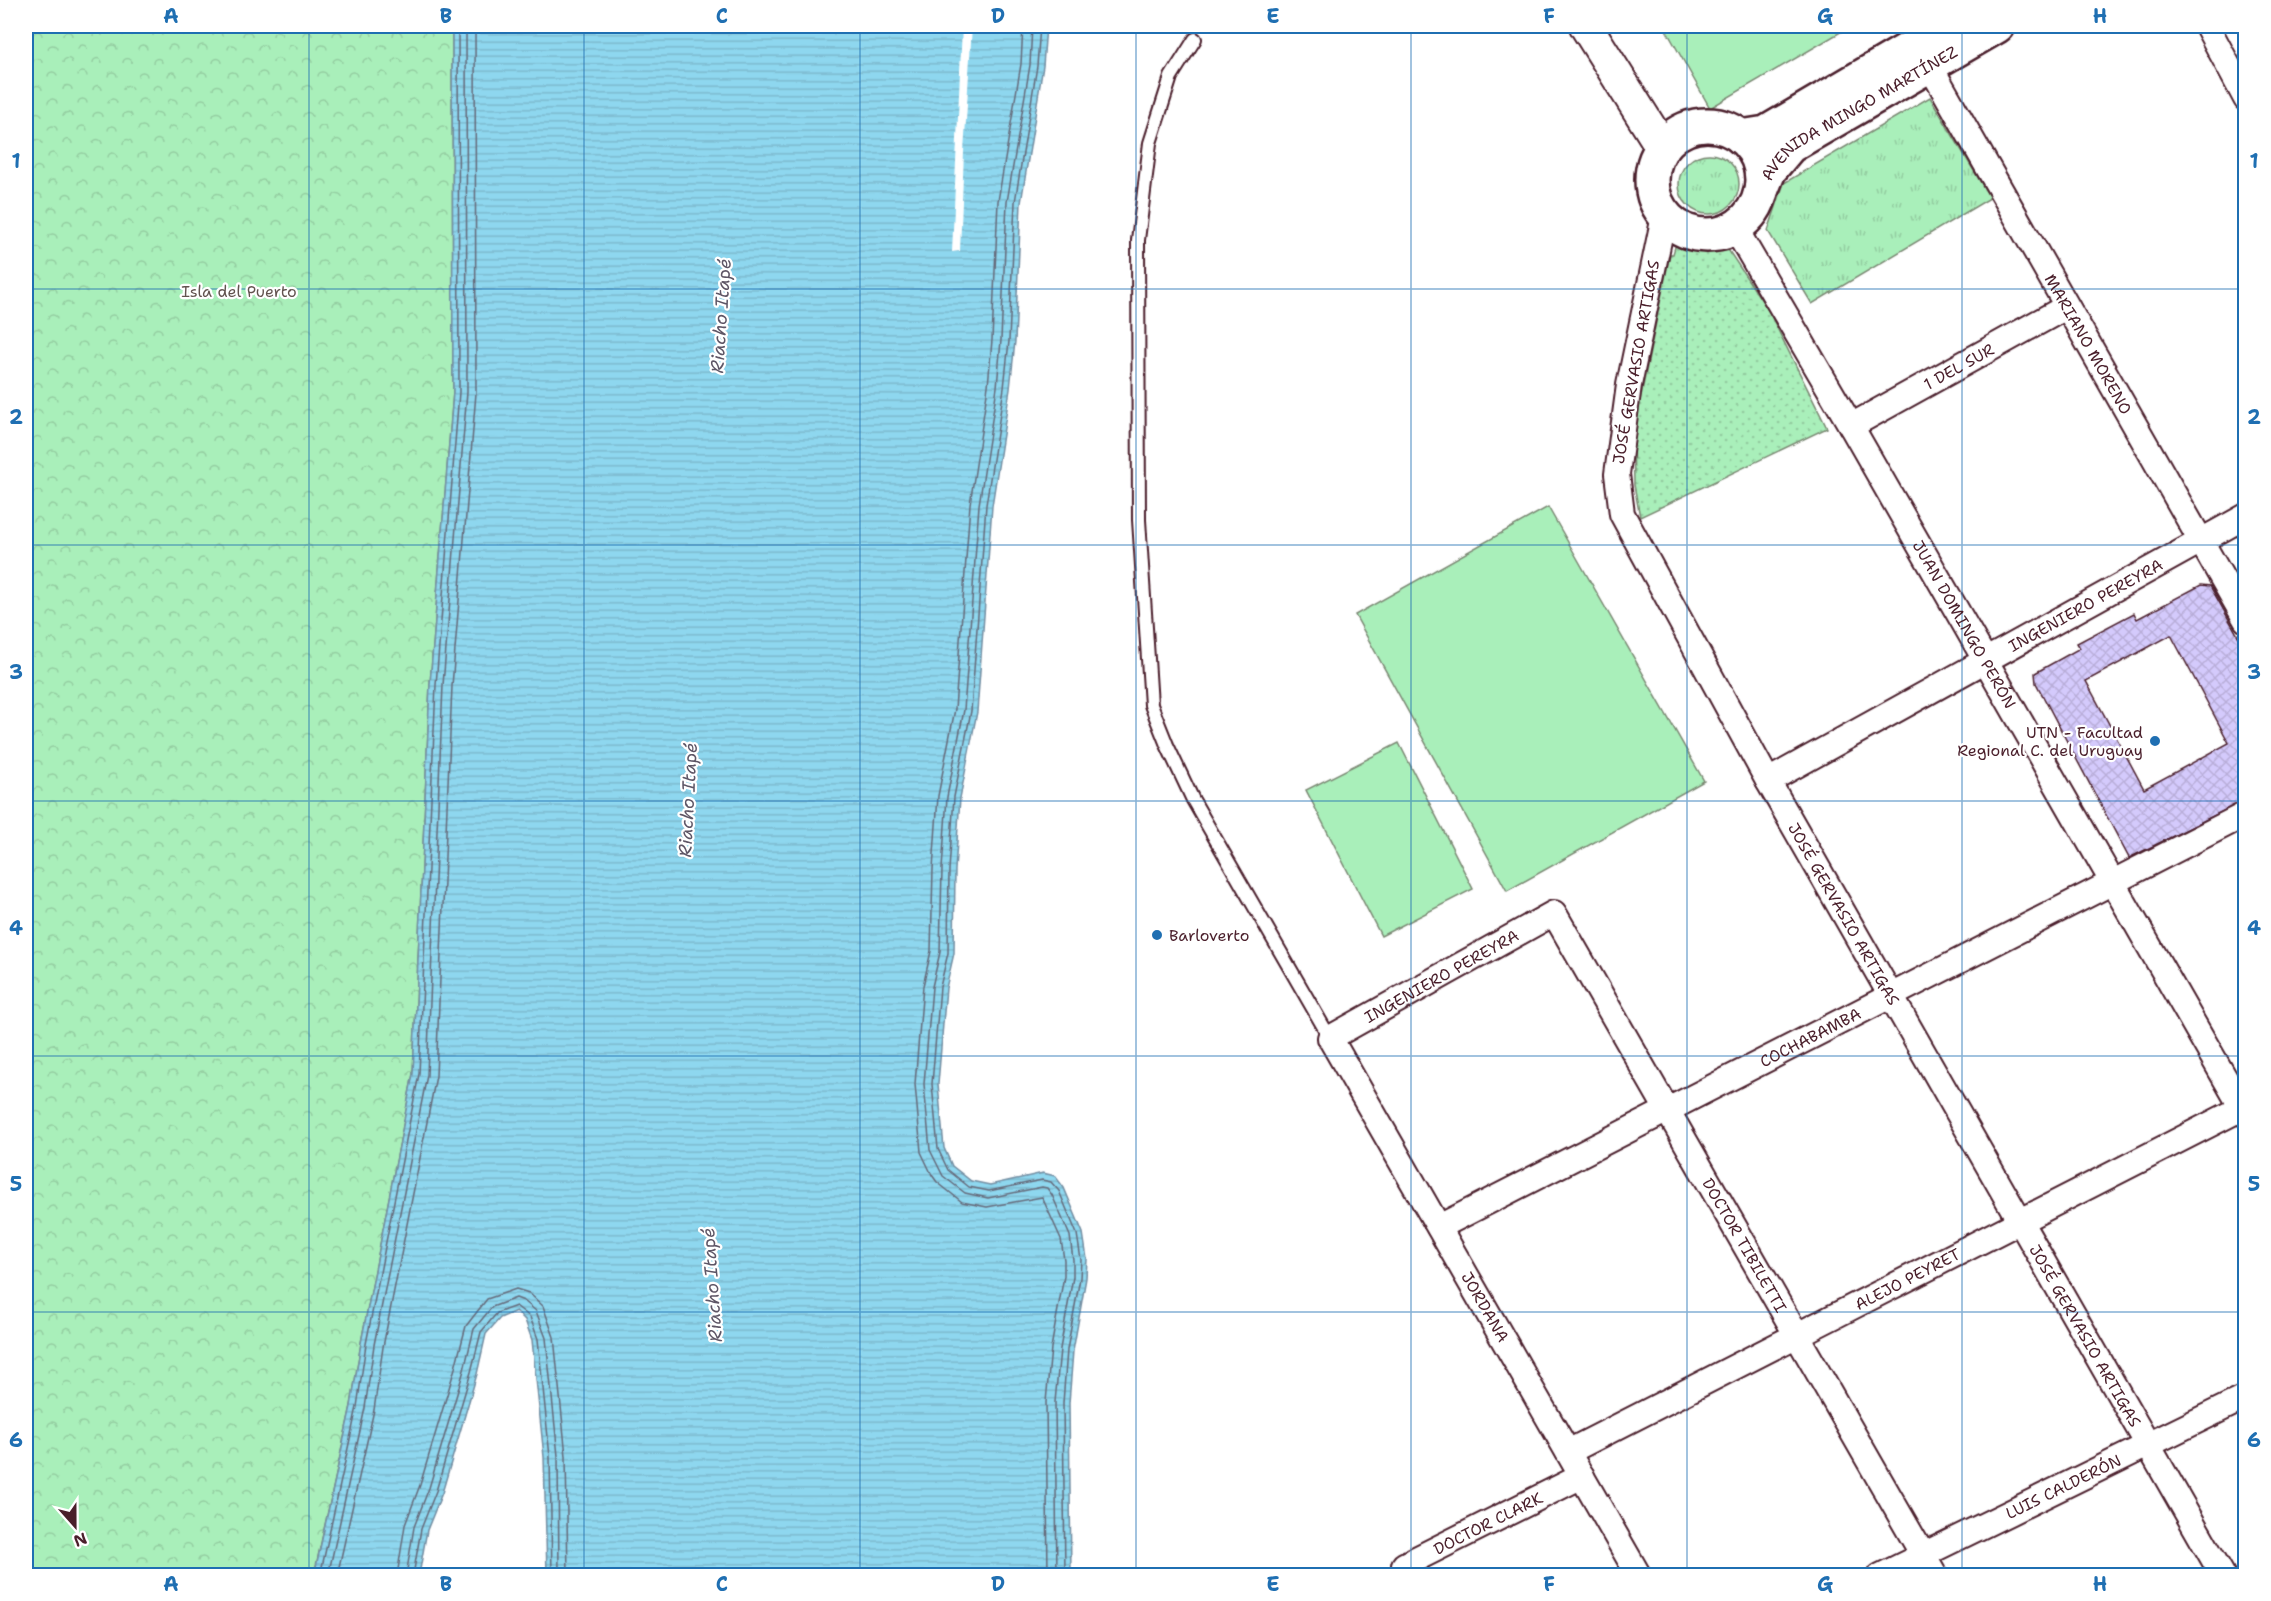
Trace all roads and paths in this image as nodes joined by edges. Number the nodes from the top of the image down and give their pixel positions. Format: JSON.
{"nodes":[{"id":1,"x":1586,"y":26,"type":"edge"},
{"id":2,"x":1608,"y":26,"type":"edge"},
{"id":3,"x":1948,"y":26,"type":"edge"},
{"id":4,"x":1997,"y":26,"type":"edge"},
{"id":5,"x":2207,"y":26,"type":"edge"},
{"id":6,"x":1195,"y":39,"type":"dead end"},
{"id":7,"x":1930,"y":66,"type":"junction"},
{"id":8,"x":2246,"y":99,"type":"edge"},
{"id":9,"x":1742,"y":137,"type":"junction"},
{"id":10,"x":1669,"y":141,"type":"junction"},
{"id":11,"x":1761,"y":191,"type":"junction"},
{"id":12,"x":1664,"y":216,"type":"junction"},
{"id":13,"x":1735,"y":228,"type":"junction"},
{"id":14,"x":2066,"y":307,"type":"junction"},
{"id":15,"x":1851,"y":426,"type":"junction"},
{"id":16,"x":2246,"y":516,"type":"edge"},
{"id":17,"x":2200,"y":542,"type":"junction"},
{"id":18,"x":2246,"y":620,"type":"edge"},
{"id":19,"x":1984,"y":660,"type":"junction"},
{"id":20,"x":1768,"y":781,"type":"junction"},
{"id":21,"x":2246,"y":814,"type":"edge"},
{"id":22,"x":2111,"y":883,"type":"junction"},
{"id":23,"x":1554,"y":913,"type":"joint"},
{"id":24,"x":1891,"y":996,"type":"junction"},
{"id":25,"x":1330,"y":1038,"type":"junction"},
{"id":26,"x":1667,"y":1110,"type":"junction"},
{"id":27,"x":2244,"y":1110,"type":"edge"},
{"id":28,"x":2020,"y":1221,"type":"junction"},
{"id":29,"x":1439,"y":1227,"type":"junction"},
{"id":30,"x":1797,"y":1335,"type":"junction"},
{"id":31,"x":2246,"y":1397,"type":"edge"},
{"id":32,"x":2148,"y":1445,"type":"junction"},
{"id":33,"x":1568,"y":1452,"type":"junction"},
{"id":34,"x":1582,"y":1476,"type":"junction"},
{"id":35,"x":1923,"y":1554,"type":"junction"},
{"id":36,"x":1398,"y":1572,"type":"edge"},
{"id":37,"x":1639,"y":1575,"type":"edge"},
{"id":38,"x":1880,"y":1575,"type":"edge"},
{"id":39,"x":1935,"y":1575,"type":"edge"},
{"id":40,"x":2223,"y":1575,"type":"edge"}],
"edges":[{"from":1,"to":10,"type":"street"},
{"from":2,"to":10,"type":"street"},
{"from":3,"to":9,"type":"main road","name":"AVENIDA MINGO MARTÍNEZ"},
{"from":4,"to":7,"type":"main road","name":"AVENIDA MINGO MARTÍNEZ"},
{"from":5,"to":8,"type":"street"},
{"from":6,"to":25,"type":"lane"},
{"from":7,"to":11,"type":"main road","name":"AVENIDA MINGO MARTÍNEZ"},
{"from":7,"to":14,"type":"street","name":"MARIANO MORENO"},
{"from":9,"to":10,"type":"main road"},
{"from":9,"to":11,"type":"main road"},
{"from":10,"to":12,"type":"main road"},
{"from":11,"to":13,"type":"main road"},
{"from":12,"to":13,"type":"main road"},
{"from":12,"to":20,"type":"street","name":"JOSÉ GERVASIO ARTIGAS"},
{"from":13,"to":15,"type":"street","name":"JUAN DOMINGO PERÓN"},
{"from":14,"to":15,"type":"street","name":"1 DEL SUR"},
{"from":14,"to":17,"type":"street","name":"MARIANO MORENO"},
{"from":15,"to":19,"type":"street","name":"JUAN DOMINGO PERÓN"},
{"from":16,"to":17,"type":"street","name":"INGENIERO PEREYRA"},
{"from":17,"to":18,"type":"street","name":"MARIANO MORENO"},
{"from":17,"to":19,"type":"street","name":"INGENIERO PEREYRA"},
{"from":19,"to":20,"type":"street","name":"INGENIERO PEREYRA"},
{"from":19,"to":22,"type":"street","name":"JUAN DOMINGO PERÓN"},
{"from":20,"to":24,"type":"street","name":"JOSÉ GERVASIO ARTIGAS"},
{"from":21,"to":22,"type":"street","name":"COCHABAMBA"},
{"from":22,"to":24,"type":"street","name":"COCHABAMBA"},
{"from":22,"to":27,"type":"street","name":"JUAN DOMINGO PERÓN"},
{"from":23,"to":25,"type":"street","name":"INGENIERO PEREYRA"},
{"from":23,"to":26,"type":"street","name":"DOCTOR TIBILETTI"},
{"from":24,"to":26,"type":"street","name":"COCHABAMBA"},
{"from":24,"to":28,"type":"street","name":"JOSÉ GERVASIO ARTIGAS"},
{"from":25,"to":29,"type":"street","name":"JORDANA"},
{"from":26,"to":29,"type":"street","name":"COCHABAMBA"},
{"from":26,"to":30,"type":"street","name":"DOCTOR TIBILETTI"},
{"from":27,"to":28,"type":"street","name":"ALEJO PEYRET"},
{"from":28,"to":30,"type":"street","name":"ALEJO PEYRET"},
{"from":28,"to":32,"type":"street","name":"JOSÉ GERVASIO ARTIGAS"},
{"from":29,"to":33,"type":"street","name":"JORDANA"},
{"from":30,"to":33,"type":"street","name":"ALEJO PEYRET"},
{"from":30,"to":35,"type":"street","name":"DOCTOR TIBILETTI"},
{"from":31,"to":32,"type":"street","name":"LUIS CALDERÓN"},
{"from":32,"to":35,"type":"street","name":"LUIS CALDERÓN"},
{"from":32,"to":40,"type":"street","name":"JOSÉ GERVASIO ARTIGAS"},
{"from":33,"to":34,"type":"street","name":"JORDANA"},
{"from":34,"to":36,"type":"street","name":"DOCTOR CLARK"},
{"from":34,"to":37,"type":"street","name":"JORDANA"},
{"from":35,"to":38,"type":"street","name":"LUIS CALDERÓN"},
{"from":35,"to":39,"type":"street","name":"DOCTOR TIBILETTI"}]}
